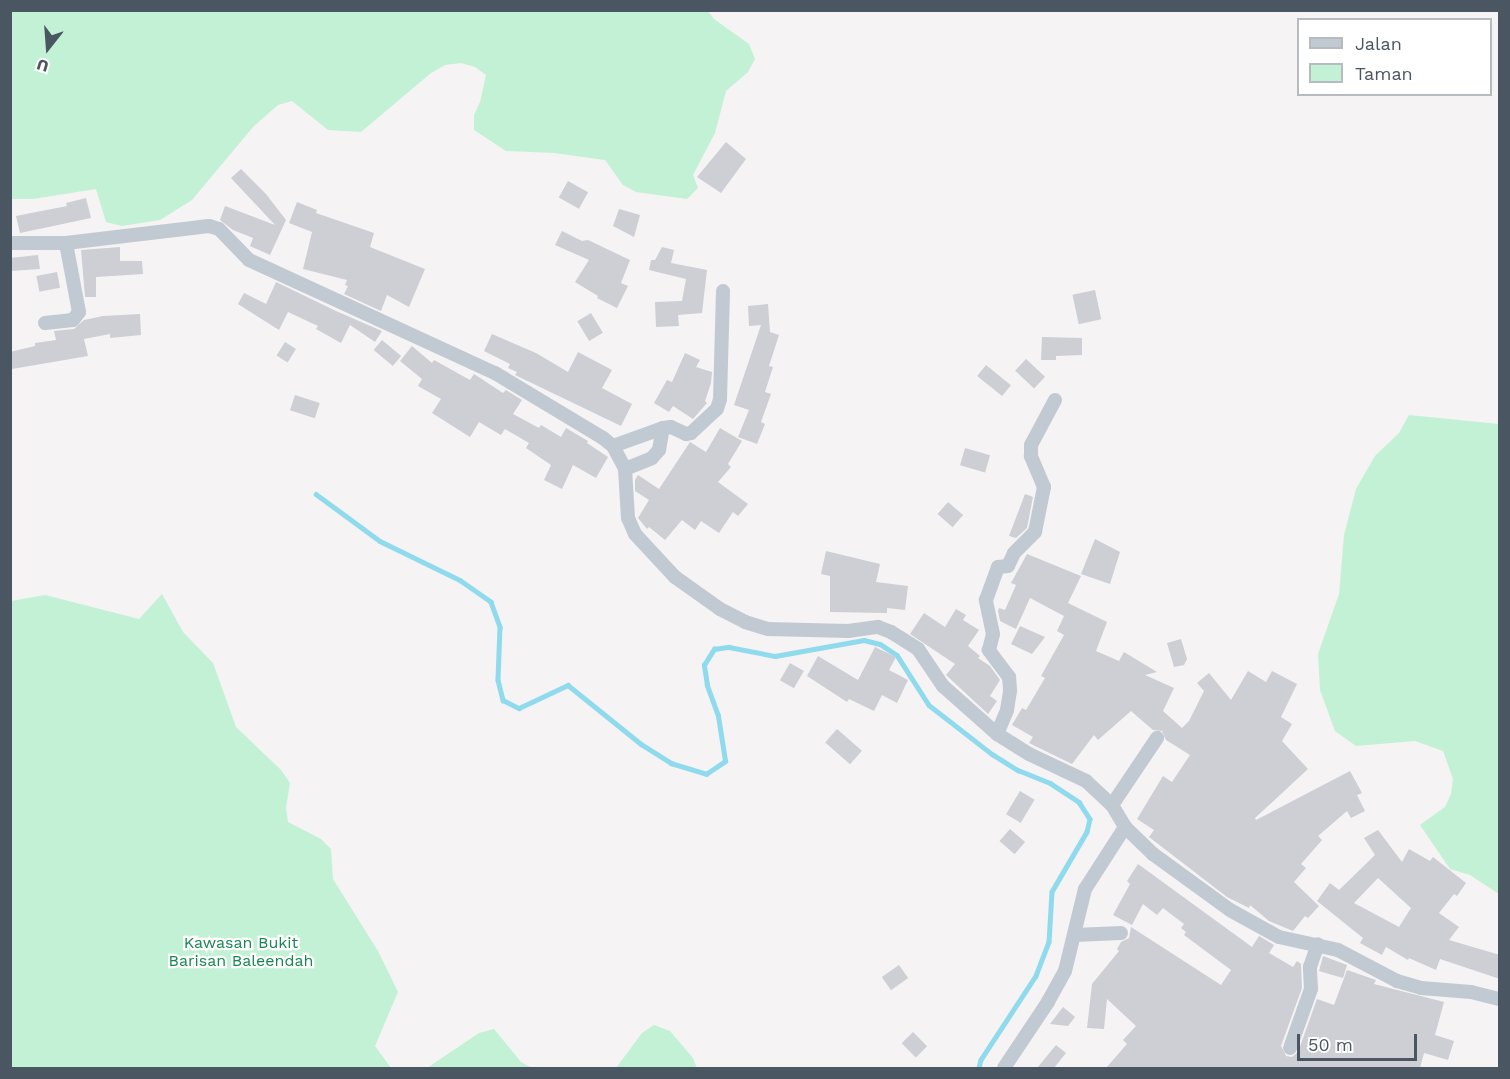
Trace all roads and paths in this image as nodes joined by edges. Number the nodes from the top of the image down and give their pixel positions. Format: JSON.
{"nodes":[{"id":1,"x":10,"y":243,"type":"edge"},
{"id":2,"x":66,"y":243,"type":"junction"},
{"id":3,"x":723,"y":291,"type":"dead end"},
{"id":4,"x":45,"y":323,"type":"dead end"},
{"id":5,"x":1055,"y":400,"type":"dead end"},
{"id":6,"x":663,"y":428,"type":"junction"},
{"id":7,"x":613,"y":446,"type":"junction"},
{"id":8,"x":625,"y":469,"type":"junction"},
{"id":9,"x":997,"y":734,"type":"junction"},
{"id":10,"x":1157,"y":738,"type":"dead end"},
{"id":11,"x":1112,"y":805,"type":"junction"},
{"id":12,"x":1125,"y":827,"type":"junction"},
{"id":13,"x":1121,"y":933,"type":"dead end"},
{"id":14,"x":1075,"y":935,"type":"junction"},
{"id":15,"x":1318,"y":944,"type":"junction"},
{"id":16,"x":1500,"y":999,"type":"edge"},
{"id":17,"x":1290,"y":1048,"type":"dead end"},
{"id":18,"x":1004,"y":1068,"type":"edge"}],
"edges":[{"from":1,"to":2,"type":"street"},
{"from":2,"to":4,"type":"street"},
{"from":2,"to":7,"type":"street"},
{"from":3,"to":6,"type":"street"},
{"from":5,"to":9,"type":"street"},
{"from":6,"to":7,"type":"street"},
{"from":6,"to":8,"type":"street"},
{"from":7,"to":8,"type":"street"},
{"from":8,"to":9,"type":"street"},
{"from":9,"to":11,"type":"street"},
{"from":10,"to":11,"type":"street"},
{"from":11,"to":12,"type":"street"},
{"from":12,"to":14,"type":"street"},
{"from":12,"to":15,"type":"street"},
{"from":13,"to":14,"type":"street"},
{"from":14,"to":18,"type":"street"},
{"from":15,"to":16,"type":"street"},
{"from":15,"to":17,"type":"street"}]}
